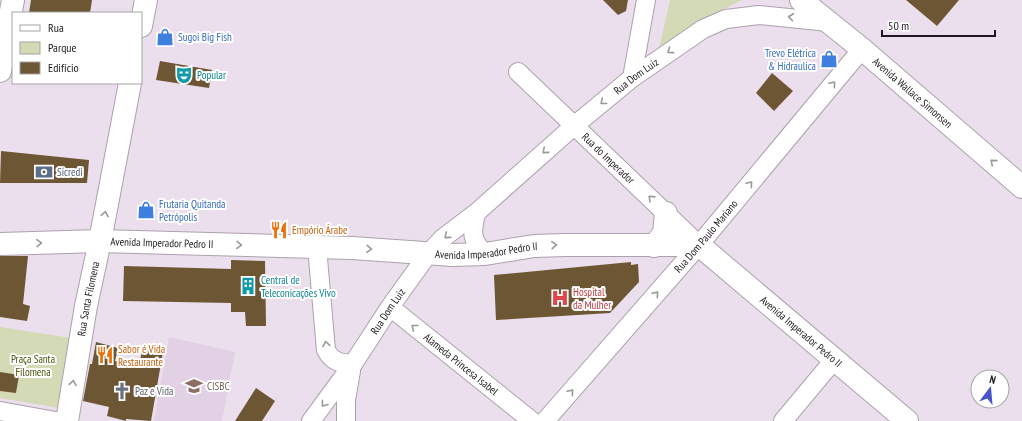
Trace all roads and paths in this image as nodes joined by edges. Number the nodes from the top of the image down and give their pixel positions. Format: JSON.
{"nodes":[{"id":1,"x":13,"y":0,"type":"edge"},
{"id":2,"x":146,"y":0,"type":"edge"},
{"id":3,"x":646,"y":0,"type":"edge"},
{"id":4,"x":801,"y":0,"type":"edge"},
{"id":5,"x":142,"y":21,"type":"edge"},
{"id":6,"x":829,"y":22,"type":"junction"},
{"id":7,"x":862,"y":49,"type":"junction"},
{"id":8,"x":0,"y":71,"type":"edge"},
{"id":9,"x":518,"y":72,"type":"dead end"},
{"id":10,"x":632,"y":78,"type":"junction"},
{"id":11,"x":130,"y":84,"type":"edge"},
{"id":12,"x":575,"y":125,"type":"junction"},
{"id":13,"x":1022,"y":187,"type":"edge"},
{"id":14,"x":476,"y":213,"type":"junction"},
{"id":15,"x":666,"y":213,"type":"junction"},
{"id":16,"x":100,"y":241,"type":"junction"},
{"id":17,"x":0,"y":244,"type":"edge"},
{"id":18,"x":699,"y":245,"type":"junction"},
{"id":19,"x":654,"y":246,"type":"junction"},
{"id":20,"x":317,"y":247,"type":"junction"},
{"id":21,"x":428,"y":254,"type":"junction"},
{"id":22,"x":485,"y":254,"type":"junction"},
{"id":23,"x":390,"y":307,"type":"junction"},
{"id":24,"x":834,"y":360,"type":"junction"},
{"id":25,"x":353,"y":364,"type":"junction"},
{"id":26,"x":0,"y":411,"type":"edge"},
{"id":27,"x":56,"y":421,"type":"edge"},
{"id":28,"x":67,"y":421,"type":"edge"},
{"id":29,"x":311,"y":421,"type":"edge"},
{"id":30,"x":346,"y":421,"type":"edge"},
{"id":31,"x":532,"y":421,"type":"edge"},
{"id":32,"x":545,"y":421,"type":"edge"},
{"id":33,"x":783,"y":421,"type":"edge"},
{"id":34,"x":907,"y":421,"type":"edge"}],
"edges":[{"from":1,"to":8,"type":"street"},
{"from":2,"to":5,"type":"street"},
{"from":3,"to":10,"type":"street"},
{"from":4,"to":6,"type":"street","name":"Avenida Wallace Simonsen"},
{"from":6,"to":7,"type":"street","name":"Avenida Wallace Simonsen"},
{"from":6,"to":10,"type":"street","name":"Rua Dom Luiz","one_way":true},
{"from":13,"to":7,"type":"street","name":"Avenida Wallace Simonsen","one_way":true},
{"from":18,"to":7,"type":"street","name":"Rua Dom Paulo Mariano","one_way":true},
{"from":9,"to":12,"type":"street","name":"Rua do Imperador"},
{"from":10,"to":12,"type":"street","name":"Rua Dom Luiz","one_way":true},
{"from":16,"to":11,"type":"street","name":"Rua Santa Filomena","one_way":true},
{"from":12,"to":14,"type":"street","name":"Rua Dom Luiz","one_way":true},
{"from":15,"to":12,"type":"street","name":"Rua do Imperador","one_way":true},
{"from":14,"to":21,"type":"street","name":"Rua Dom Luiz","one_way":true},
{"from":14,"to":22,"type":"street"},
{"from":15,"to":18,"type":"street","name":"Rua do Imperador"},
{"from":15,"to":19,"type":"street"},
{"from":17,"to":16,"type":"street","name":"Avenida Imperador Pedro II","one_way":true},
{"from":16,"to":20,"type":"street","name":"Avenida Imperador Pedro II","one_way":true},
{"from":28,"to":16,"type":"street","name":"Rua Santa Filomena","one_way":true},
{"from":18,"to":19,"type":"street","name":"Avenida Imperador Pedro II"},
{"from":18,"to":24,"type":"street","name":"Avenida Imperador Pedro II"},
{"from":32,"to":18,"type":"street","name":"Rua Dom Paulo Mariano","one_way":true},
{"from":22,"to":19,"type":"street","name":"Avenida Imperador Pedro II","one_way":true},
{"from":20,"to":21,"type":"street","name":"Avenida Imperador Pedro II","one_way":true},
{"from":25,"to":20,"type":"street","one_way":true},
{"from":21,"to":22,"type":"street","name":"Avenida Imperador Pedro II"},
{"from":21,"to":23,"type":"street","name":"Rua Dom Luiz"},
{"from":23,"to":25,"type":"street","name":"Rua Dom Luiz"},
{"from":31,"to":23,"type":"street","name":"Alameda Princesa Isabel","one_way":true},
{"from":24,"to":33,"type":"street"},
{"from":24,"to":34,"type":"street","name":"Avenida Imperador Pedro II"},
{"from":25,"to":29,"type":"street","name":"Rua Dom Luiz","one_way":true},
{"from":25,"to":30,"type":"street"},
{"from":26,"to":27,"type":"street"}]}
